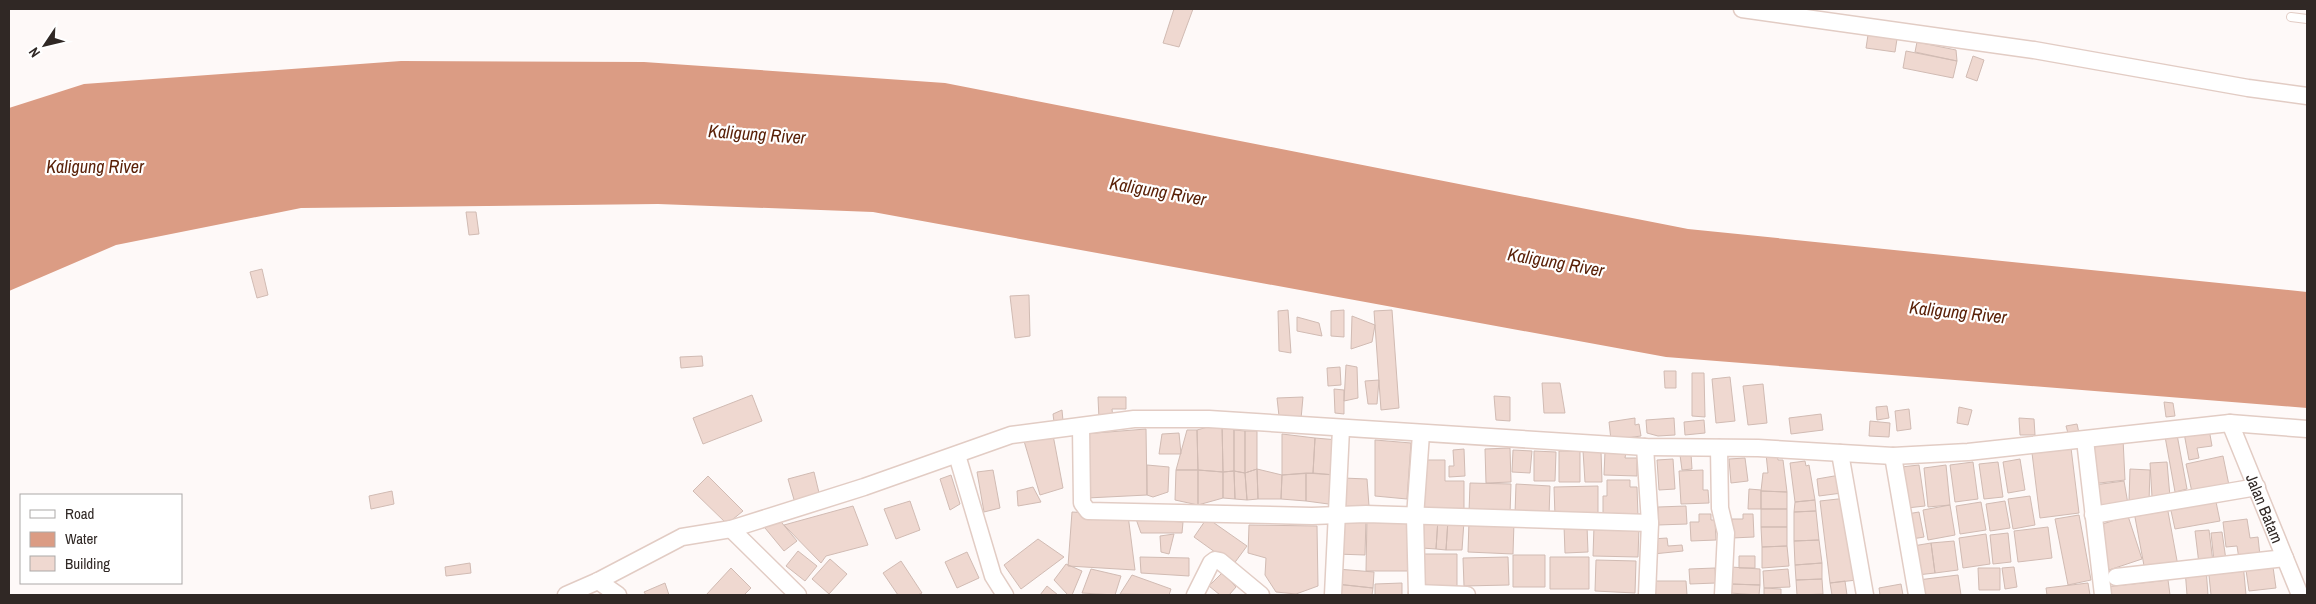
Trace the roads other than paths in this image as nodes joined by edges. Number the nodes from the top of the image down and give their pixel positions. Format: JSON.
{"nodes":[{"id":1,"x":1742,"y":9,"type":"edge"},
{"id":2,"x":1773,"y":11,"type":"edge"},
{"id":3,"x":2291,"y":17,"type":"dead end"},
{"id":4,"x":2307,"y":19,"type":"edge"},
{"id":5,"x":2307,"y":96,"type":"edge"},
{"id":6,"x":2230,"y":423,"type":"junction"},
{"id":7,"x":1081,"y":427,"type":"junction"},
{"id":8,"x":1342,"y":429,"type":"junction"},
{"id":9,"x":2307,"y":430,"type":"edge"},
{"id":10,"x":1421,"y":434,"type":"junction"},
{"id":11,"x":2085,"y":440,"type":"junction"},
{"id":12,"x":1646,"y":447,"type":"junction"},
{"id":13,"x":1719,"y":448,"type":"junction"},
{"id":14,"x":1840,"y":453,"type":"junction"},
{"id":15,"x":957,"y":455,"type":"junction"},
{"id":16,"x":1893,"y":456,"type":"junction"},
{"id":17,"x":2256,"y":487,"type":"junction"},
{"id":18,"x":1338,"y":515,"type":"junction"},
{"id":19,"x":2092,"y":515,"type":"junction"},
{"id":20,"x":1415,"y":517,"type":"junction"},
{"id":21,"x":1650,"y":523,"type":"junction"},
{"id":22,"x":726,"y":529,"type":"junction"},
{"id":23,"x":2285,"y":558,"type":"junction"},
{"id":24,"x":2116,"y":577,"type":"dead end"},
{"id":25,"x":598,"y":581,"type":"junction"},
{"id":26,"x":1417,"y":594,"type":"edge"},
{"id":27,"x":2296,"y":594,"type":"edge"},
{"id":28,"x":566,"y":595,"type":"edge"},
{"id":29,"x":618,"y":595,"type":"edge"},
{"id":30,"x":798,"y":595,"type":"edge"},
{"id":31,"x":1005,"y":595,"type":"edge"},
{"id":32,"x":1196,"y":595,"type":"edge"},
{"id":33,"x":1261,"y":595,"type":"edge"},
{"id":34,"x":1333,"y":595,"type":"edge"},
{"id":35,"x":1467,"y":595,"type":"edge"},
{"id":36,"x":1647,"y":595,"type":"edge"},
{"id":37,"x":1723,"y":595,"type":"edge"},
{"id":38,"x":1865,"y":595,"type":"edge"},
{"id":39,"x":1917,"y":595,"type":"edge"},
{"id":40,"x":2103,"y":595,"type":"edge"}],
"edges":[{"from":1,"to":2,"type":"street"},
{"from":2,"to":5,"type":"street"},
{"from":3,"to":4,"type":"lane"},
{"from":6,"to":9,"type":"street"},
{"from":6,"to":11,"type":"street"},
{"from":6,"to":17,"type":"street","name":"Jalan Batam"},
{"from":7,"to":8,"type":"street"},
{"from":7,"to":15,"type":"street"},
{"from":7,"to":18,"type":"street"},
{"from":8,"to":10,"type":"street"},
{"from":8,"to":18,"type":"street"},
{"from":10,"to":12,"type":"street"},
{"from":10,"to":20,"type":"street"},
{"from":11,"to":16,"type":"street"},
{"from":11,"to":19,"type":"street"},
{"from":12,"to":13,"type":"street"},
{"from":12,"to":21,"type":"street"},
{"from":13,"to":14,"type":"street"},
{"from":13,"to":37,"type":"street"},
{"from":14,"to":16,"type":"street"},
{"from":14,"to":38,"type":"street"},
{"from":15,"to":22,"type":"street"},
{"from":15,"to":31,"type":"street"},
{"from":16,"to":39,"type":"street"},
{"from":17,"to":19,"type":"street"},
{"from":17,"to":23,"type":"street","name":"Jalan Batam"},
{"from":18,"to":20,"type":"street"},
{"from":18,"to":34,"type":"street"},
{"from":19,"to":40,"type":"street"},
{"from":20,"to":21,"type":"street"},
{"from":20,"to":26,"type":"street"},
{"from":21,"to":36,"type":"street"},
{"from":22,"to":25,"type":"street"},
{"from":22,"to":30,"type":"street"},
{"from":23,"to":24,"type":"street"},
{"from":23,"to":27,"type":"street","name":"Jalan Batam"},
{"from":25,"to":28,"type":"street"},
{"from":25,"to":29,"type":"street"},
{"from":26,"to":35,"type":"street"},
{"from":32,"to":33,"type":"street"}]}
